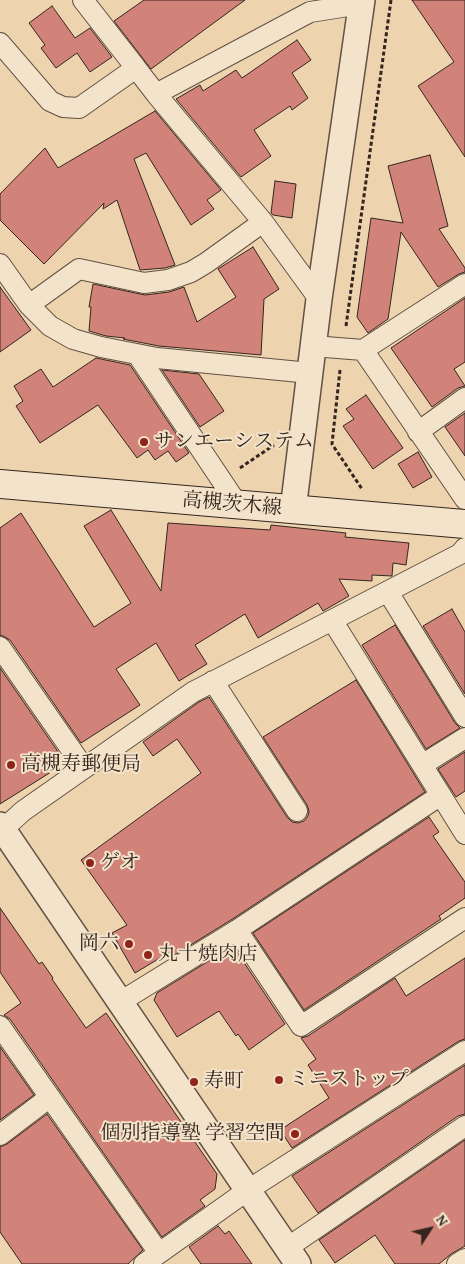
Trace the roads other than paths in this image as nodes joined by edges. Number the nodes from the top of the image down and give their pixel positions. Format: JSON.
{"nodes":[{"id":1,"x":83,"y":0,"type":"edge"},
{"id":2,"x":362,"y":2,"type":"edge"},
{"id":3,"x":0,"y":42,"type":"edge"},
{"id":4,"x":136,"y":68,"type":"junction"},
{"id":5,"x":156,"y":94,"type":"junction"},
{"id":6,"x":263,"y":222,"type":"junction"},
{"id":7,"x":0,"y":264,"type":"edge"},
{"id":8,"x":465,"y":284,"type":"edge"},
{"id":9,"x":319,"y":299,"type":"junction"},
{"id":10,"x":29,"y":305,"type":"junction"},
{"id":11,"x":313,"y":346,"type":"junction"},
{"id":12,"x":363,"y":350,"type":"junction"},
{"id":13,"x":137,"y":354,"type":"junction"},
{"id":14,"x":310,"y":373,"type":"junction"},
{"id":15,"x":465,"y":398,"type":"edge"},
{"id":16,"x":418,"y":432,"type":"junction"},
{"id":17,"x":0,"y":484,"type":"edge"},
{"id":18,"x":465,"y":499,"type":"edge"},
{"id":19,"x":238,"y":505,"type":"junction"},
{"id":20,"x":293,"y":510,"type":"junction"},
{"id":21,"x":465,"y":524,"type":"edge"},
{"id":22,"x":465,"y":548,"type":"edge"},
{"id":23,"x":388,"y":592,"type":"junction"},
{"id":24,"x":332,"y":620,"type":"junction"},
{"id":25,"x":0,"y":647,"type":"edge"},
{"id":26,"x":214,"y":681,"type":"junction"},
{"id":27,"x":465,"y":717,"type":"edge"},
{"id":28,"x":465,"y":738,"type":"edge"},
{"id":29,"x":422,"y":765,"type":"junction"},
{"id":30,"x":84,"y":768,"type":"junction"},
{"id":31,"x":441,"y":795,"type":"junction"},
{"id":32,"x":297,"y":811,"type":"dead end"},
{"id":33,"x":1,"y":829,"type":"edge"},
{"id":34,"x":465,"y":834,"type":"edge"},
{"id":35,"x":465,"y":918,"type":"edge"},
{"id":36,"x":237,"y":930,"type":"junction"},
{"id":37,"x":120,"y":1002,"type":"junction"},
{"id":38,"x":0,"y":1026,"type":"edge"},
{"id":39,"x":465,"y":1052,"type":"edge"},
{"id":40,"x":50,"y":1096,"type":"junction"},
{"id":41,"x":465,"y":1126,"type":"edge"},
{"id":42,"x":0,"y":1135,"type":"edge"},
{"id":43,"x":248,"y":1190,"type":"junction"},
{"id":44,"x":293,"y":1256,"type":"edge"},
{"id":45,"x":152,"y":1259,"type":"edge"},
{"id":46,"x":465,"y":1259,"type":"edge"},
{"id":47,"x":457,"y":1264,"type":"edge"}],
"edges":[{"from":1,"to":4,"type":"street"},
{"from":2,"to":5,"type":"street"},
{"from":2,"to":9,"type":"street"},
{"from":3,"to":4,"type":"street"},
{"from":4,"to":5,"type":"street"},
{"from":5,"to":6,"type":"street"},
{"from":6,"to":9,"type":"street"},
{"from":6,"to":10,"type":"street"},
{"from":7,"to":10,"type":"street"},
{"from":8,"to":12,"type":"street"},
{"from":9,"to":11,"type":"street"},
{"from":10,"to":13,"type":"street"},
{"from":11,"to":12,"type":"street"},
{"from":11,"to":14,"type":"street"},
{"from":12,"to":16,"type":"street"},
{"from":13,"to":14,"type":"street"},
{"from":13,"to":19,"type":"street"},
{"from":14,"to":20,"type":"street"},
{"from":15,"to":16,"type":"street"},
{"from":16,"to":18,"type":"street"},
{"from":17,"to":19,"type":"main road","name":"高槻茨木線"},
{"from":19,"to":20,"type":"main road","name":"高槻茨木線"},
{"from":20,"to":21,"type":"main road","name":"高槻茨木線"},
{"from":22,"to":23,"type":"street"},
{"from":23,"to":24,"type":"street"},
{"from":23,"to":27,"type":"street"},
{"from":24,"to":26,"type":"street"},
{"from":24,"to":29,"type":"street"},
{"from":25,"to":30,"type":"street"},
{"from":26,"to":30,"type":"street"},
{"from":26,"to":32,"type":"street"},
{"from":28,"to":29,"type":"street"},
{"from":29,"to":31,"type":"street"},
{"from":30,"to":33,"type":"street"},
{"from":31,"to":34,"type":"street"},
{"from":31,"to":36,"type":"street"},
{"from":33,"to":37,"type":"street"},
{"from":35,"to":36,"type":"street"},
{"from":36,"to":37,"type":"street"},
{"from":37,"to":43,"type":"street"},
{"from":38,"to":40,"type":"street"},
{"from":39,"to":43,"type":"street"},
{"from":40,"to":42,"type":"street"},
{"from":40,"to":45,"type":"street"},
{"from":41,"to":44,"type":"street"},
{"from":43,"to":44,"type":"street"},
{"from":43,"to":45,"type":"street"},
{"from":46,"to":47,"type":"street"}]}
